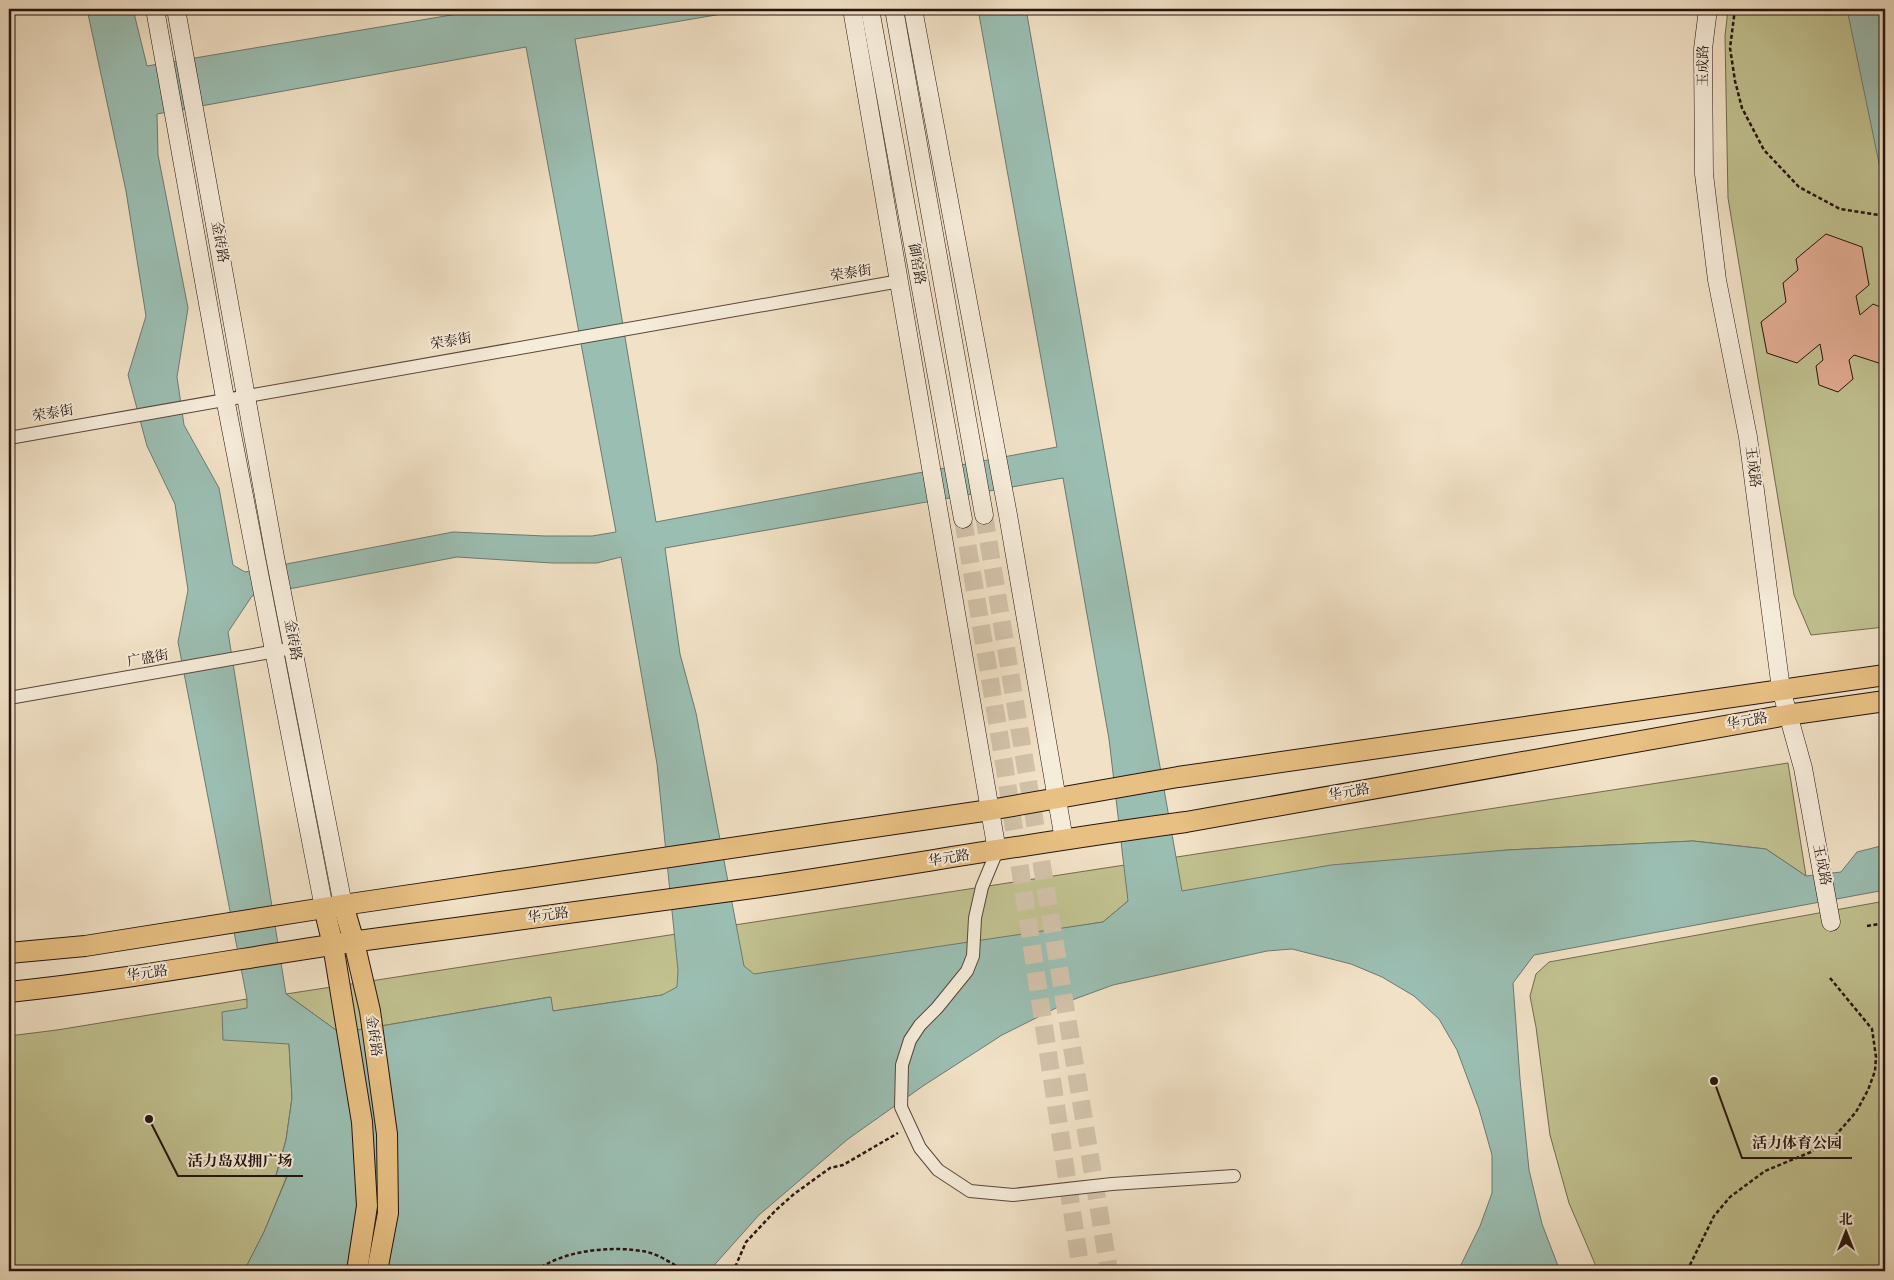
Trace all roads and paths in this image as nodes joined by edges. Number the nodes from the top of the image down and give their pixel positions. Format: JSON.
{"nodes":[{"id":1,"x":155,"y":9,"type":"edge"},
{"id":2,"x":176,"y":9,"type":"edge"},
{"id":3,"x":852,"y":9,"type":"edge"},
{"id":4,"x":870,"y":9,"type":"edge"},
{"id":5,"x":894,"y":9,"type":"edge"},
{"id":6,"x":912,"y":9,"type":"edge"},
{"id":7,"x":1708,"y":9,"type":"edge"},
{"id":8,"x":1735,"y":9,"type":"edge"},
{"id":9,"x":1885,"y":216,"type":"edge"},
{"id":10,"x":900,"y":282,"type":"junction"},
{"id":11,"x":246,"y":393,"type":"junction"},
{"id":12,"x":226,"y":398,"type":"junction"},
{"id":13,"x":9,"y":438,"type":"edge"},
{"id":14,"x":984,"y":515,"type":"tunnel mouth"},
{"id":15,"x":963,"y":519,"type":"tunnel mouth"},
{"id":16,"x":293,"y":649,"type":"junction"},
{"id":17,"x":274,"y":651,"type":"junction"},
{"id":18,"x":1885,"y":675,"type":"edge"},
{"id":19,"x":1781,"y":689,"type":"junction"},
{"id":20,"x":9,"y":698,"type":"edge"},
{"id":21,"x":1885,"y":700,"type":"edge"},
{"id":22,"x":1788,"y":715,"type":"junction"},
{"id":23,"x":1057,"y":799,"type":"junction"},
{"id":24,"x":990,"y":810,"type":"junction"},
{"id":25,"x":1064,"y":840,"type":"junction"},
{"id":26,"x":998,"y":851,"type":"junction"},
{"id":27,"x":333,"y":907,"type":"junction"},
{"id":28,"x":1831,"y":922,"type":"dead end"},
{"id":29,"x":1885,"y":923,"type":"edge"},
{"id":30,"x":1867,"y":926,"type":"dead end"},
{"id":31,"x":354,"y":942,"type":"junction"},
{"id":32,"x":333,"y":945,"type":"junction"},
{"id":33,"x":9,"y":953,"type":"edge"},
{"id":34,"x":1830,"y":978,"type":"dead end"},
{"id":35,"x":9,"y":992,"type":"edge"},
{"id":36,"x":910,"y":1125,"type":"junction"},
{"id":37,"x":1234,"y":1176,"type":"dead end"},
{"id":38,"x":357,"y":1271,"type":"edge"},
{"id":39,"x":377,"y":1271,"type":"edge"},
{"id":40,"x":536,"y":1271,"type":"edge"},
{"id":41,"x":684,"y":1271,"type":"edge"},
{"id":42,"x":730,"y":1271,"type":"edge"},
{"id":43,"x":1687,"y":1271,"type":"edge"}],
"edges":[{"from":1,"to":12,"type":"street","name":"金砖路"},
{"from":2,"to":11,"type":"street","name":"金砖路"},
{"from":3,"to":10,"type":"street"},
{"from":4,"to":15,"type":"street","name":"御窑路"},
{"from":5,"to":14,"type":"street","name":"御窑路"},
{"from":6,"to":23,"type":"street"},
{"from":7,"to":19,"type":"street","name":"玉成路"},
{"from":8,"to":9,"type":"path"},
{"from":10,"to":11,"type":"street","name":"荣泰街"},
{"from":10,"to":24,"type":"street"},
{"from":11,"to":12,"type":"street","name":"荣泰街"},
{"from":11,"to":16,"type":"street","name":"金砖路"},
{"from":12,"to":13,"type":"street","name":"荣泰街"},
{"from":12,"to":17,"type":"street","name":"金砖路"},
{"from":16,"to":17,"type":"street","name":"广盛街"},
{"from":16,"to":27,"type":"street","name":"金砖路"},
{"from":17,"to":20,"type":"street","name":"广盛街"},
{"from":17,"to":27,"type":"street","name":"金砖路"},
{"from":18,"to":19,"type":"main road","name":"华元路"},
{"from":19,"to":22,"type":"street","name":"玉成路"},
{"from":19,"to":23,"type":"main road","name":"华元路"},
{"from":21,"to":22,"type":"main road","name":"华元路"},
{"from":22,"to":25,"type":"main road","name":"华元路"},
{"from":22,"to":28,"type":"street","name":"玉成路"},
{"from":23,"to":24,"type":"main road","name":"华元路"},
{"from":23,"to":25,"type":"street"},
{"from":24,"to":26,"type":"street"},
{"from":24,"to":27,"type":"main road","name":"华元路"},
{"from":25,"to":26,"type":"main road","name":"华元路"},
{"from":26,"to":31,"type":"main road","name":"华元路"},
{"from":26,"to":36,"type":"street"},
{"from":27,"to":31,"type":"main road","name":"金砖路"},
{"from":27,"to":32,"type":"main road","name":"金砖路"},
{"from":27,"to":33,"type":"main road","name":"华元路"},
{"from":29,"to":30,"type":"path"},
{"from":31,"to":32,"type":"main road","name":"华元路"},
{"from":31,"to":39,"type":"main road","name":"金砖路"},
{"from":32,"to":35,"type":"main road","name":"华元路"},
{"from":32,"to":38,"type":"main road","name":"金砖路"},
{"from":34,"to":43,"type":"path"},
{"from":36,"to":37,"type":"street"},
{"from":36,"to":42,"type":"path"},
{"from":40,"to":41,"type":"path"}]}
